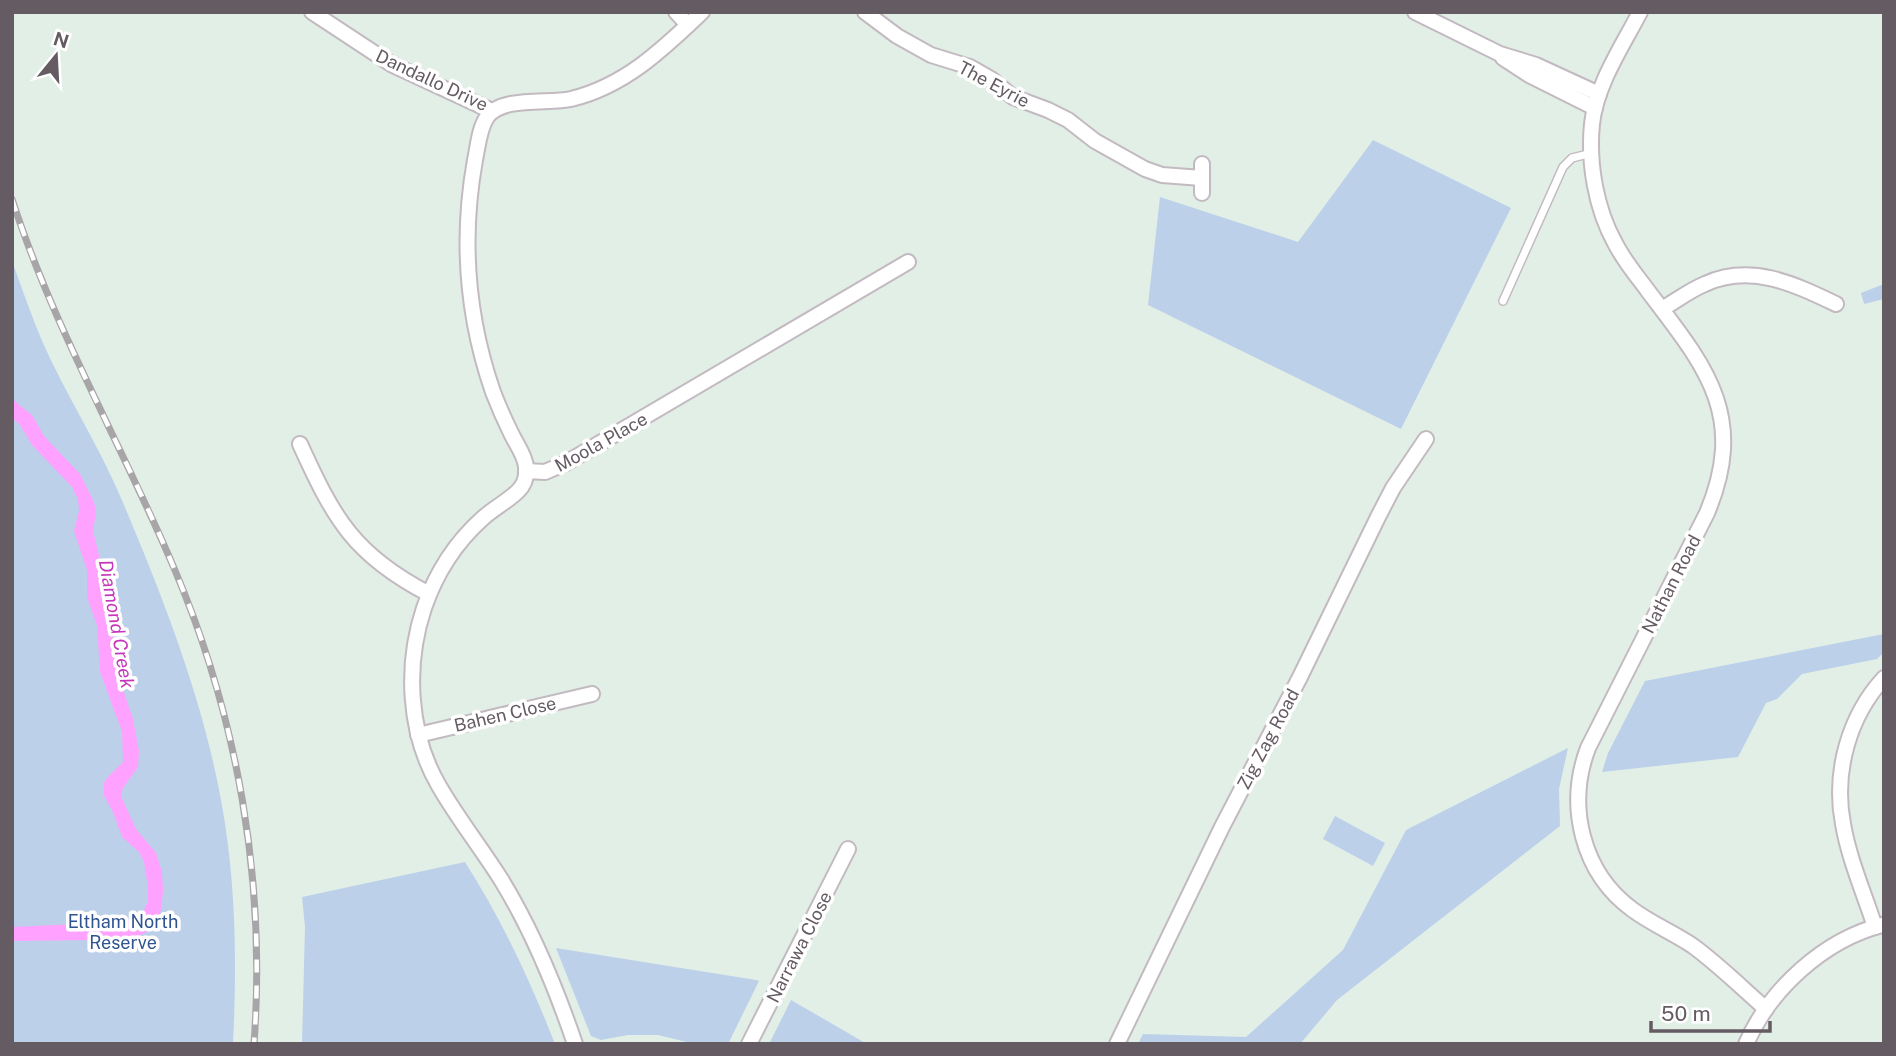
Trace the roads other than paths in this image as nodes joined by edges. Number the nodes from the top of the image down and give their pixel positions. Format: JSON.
{"nodes":[{"id":1,"x":312,"y":12,"type":"edge"},
{"id":2,"x":676,"y":12,"type":"edge"},
{"id":3,"x":702,"y":12,"type":"edge"},
{"id":4,"x":865,"y":12,"type":"edge"},
{"id":5,"x":1415,"y":12,"type":"edge"},
{"id":6,"x":1640,"y":12,"type":"edge"},
{"id":7,"x":688,"y":25,"type":"junction"},
{"id":8,"x":1597,"y":101,"type":"junction"},
{"id":9,"x":492,"y":111,"type":"junction"},
{"id":10,"x":1592,"y":153,"type":"junction"},
{"id":11,"x":1202,"y":178,"type":"dead end"},
{"id":12,"x":908,"y":262,"type":"dead end"},
{"id":13,"x":1503,"y":301,"type":"dead end"},
{"id":14,"x":1836,"y":304,"type":"dead end"},
{"id":15,"x":1662,"y":309,"type":"junction"},
{"id":16,"x":1426,"y":439,"type":"dead end"},
{"id":17,"x":300,"y":444,"type":"dead end"},
{"id":18,"x":526,"y":471,"type":"junction"},
{"id":19,"x":429,"y":594,"type":"junction"},
{"id":20,"x":1884,"y":678,"type":"edge"},
{"id":21,"x":592,"y":694,"type":"dead end"},
{"id":22,"x":418,"y":735,"type":"junction"},
{"id":23,"x":848,"y":849,"type":"dead end"},
{"id":24,"x":1879,"y":926,"type":"edge"},
{"id":25,"x":1766,"y":1009,"type":"junction"},
{"id":26,"x":575,"y":1044,"type":"edge"},
{"id":27,"x":749,"y":1044,"type":"edge"},
{"id":28,"x":1117,"y":1044,"type":"edge"},
{"id":29,"x":1746,"y":1044,"type":"edge"}],
"edges":[{"from":1,"to":9,"type":"street","name":"Dandallo Drive"},
{"from":2,"to":7,"type":"street"},
{"from":3,"to":7,"type":"street","name":"Dandallo Drive"},
{"from":4,"to":11,"type":"street","name":"The Eyrie"},
{"from":5,"to":8,"type":"street"},
{"from":6,"to":8,"type":"street"},
{"from":7,"to":9,"type":"street","name":"Dandallo Drive"},
{"from":8,"to":10,"type":"street","name":"Nathan Road"},
{"from":9,"to":18,"type":"street"},
{"from":10,"to":13,"type":"lane"},
{"from":10,"to":15,"type":"street","name":"Nathan Road"},
{"from":12,"to":18,"type":"street","name":"Moola Place"},
{"from":14,"to":15,"type":"street"},
{"from":15,"to":25,"type":"street","name":"Nathan Road"},
{"from":16,"to":28,"type":"street","name":"Zig Zag Road"},
{"from":17,"to":19,"type":"street"},
{"from":18,"to":19,"type":"street"},
{"from":19,"to":22,"type":"street"},
{"from":20,"to":24,"type":"street"},
{"from":21,"to":22,"type":"street","name":"Bahen Close"},
{"from":22,"to":26,"type":"street"},
{"from":23,"to":27,"type":"street","name":"Narrawa Close"},
{"from":24,"to":25,"type":"street"},
{"from":25,"to":29,"type":"street"}]}
